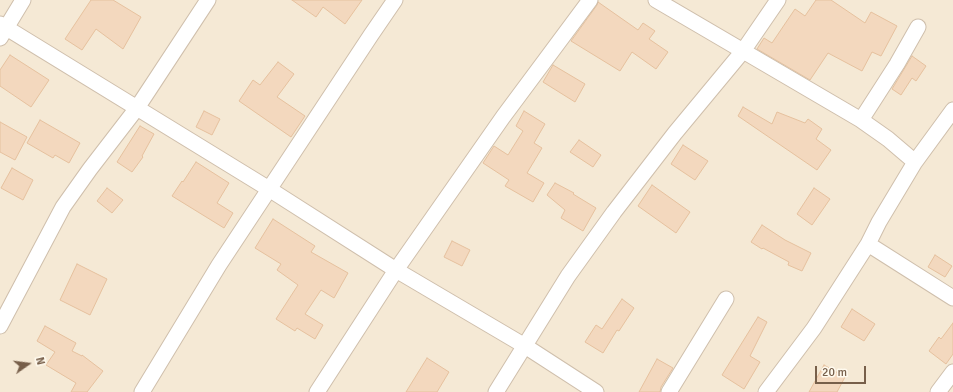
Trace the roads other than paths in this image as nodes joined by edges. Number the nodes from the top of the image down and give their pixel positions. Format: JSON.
{"nodes":[{"id":1,"x":23,"y":0,"type":"edge"},
{"id":2,"x":208,"y":0,"type":"edge"},
{"id":3,"x":395,"y":0,"type":"edge"},
{"id":4,"x":590,"y":0,"type":"edge"},
{"id":5,"x":656,"y":0,"type":"edge"},
{"id":6,"x":778,"y":0,"type":"edge"},
{"id":7,"x":918,"y":27,"type":"dead end"},
{"id":8,"x":2,"y":30,"type":"edge"},
{"id":9,"x":743,"y":51,"type":"junction"},
{"id":10,"x":137,"y":108,"type":"junction"},
{"id":11,"x":953,"y":110,"type":"edge"},
{"id":12,"x":861,"y":120,"type":"junction"},
{"id":13,"x":915,"y":162,"type":"junction"},
{"id":14,"x":269,"y":189,"type":"junction"},
{"id":15,"x":868,"y":244,"type":"junction"},
{"id":16,"x":396,"y":270,"type":"junction"},
{"id":17,"x":953,"y":298,"type":"edge"},
{"id":18,"x":726,"y":299,"type":"dead end"},
{"id":19,"x":0,"y":326,"type":"edge"},
{"id":20,"x":525,"y":346,"type":"junction"},
{"id":21,"x":953,"y":372,"type":"edge"},
{"id":22,"x":142,"y":392,"type":"edge"},
{"id":23,"x":317,"y":392,"type":"edge"},
{"id":24,"x":496,"y":392,"type":"edge"},
{"id":25,"x":596,"y":392,"type":"edge"},
{"id":26,"x":669,"y":392,"type":"edge"},
{"id":27,"x":766,"y":392,"type":"edge"},
{"id":28,"x":938,"y":392,"type":"edge"}],
"edges":[{"from":1,"to":8,"type":"street"},
{"from":2,"to":10,"type":"street"},
{"from":3,"to":14,"type":"street"},
{"from":4,"to":16,"type":"street"},
{"from":5,"to":9,"type":"street"},
{"from":6,"to":9,"type":"street"},
{"from":7,"to":12,"type":"street"},
{"from":8,"to":10,"type":"street"},
{"from":9,"to":12,"type":"street"},
{"from":9,"to":20,"type":"street"},
{"from":10,"to":14,"type":"street"},
{"from":10,"to":19,"type":"street"},
{"from":11,"to":13,"type":"street"},
{"from":12,"to":13,"type":"street"},
{"from":13,"to":15,"type":"street"},
{"from":14,"to":16,"type":"street"},
{"from":14,"to":22,"type":"street"},
{"from":15,"to":17,"type":"street"},
{"from":15,"to":27,"type":"street"},
{"from":16,"to":20,"type":"street"},
{"from":16,"to":23,"type":"street"},
{"from":18,"to":26,"type":"street"},
{"from":20,"to":24,"type":"street"},
{"from":20,"to":25,"type":"street"},
{"from":21,"to":28,"type":"street"}]}
